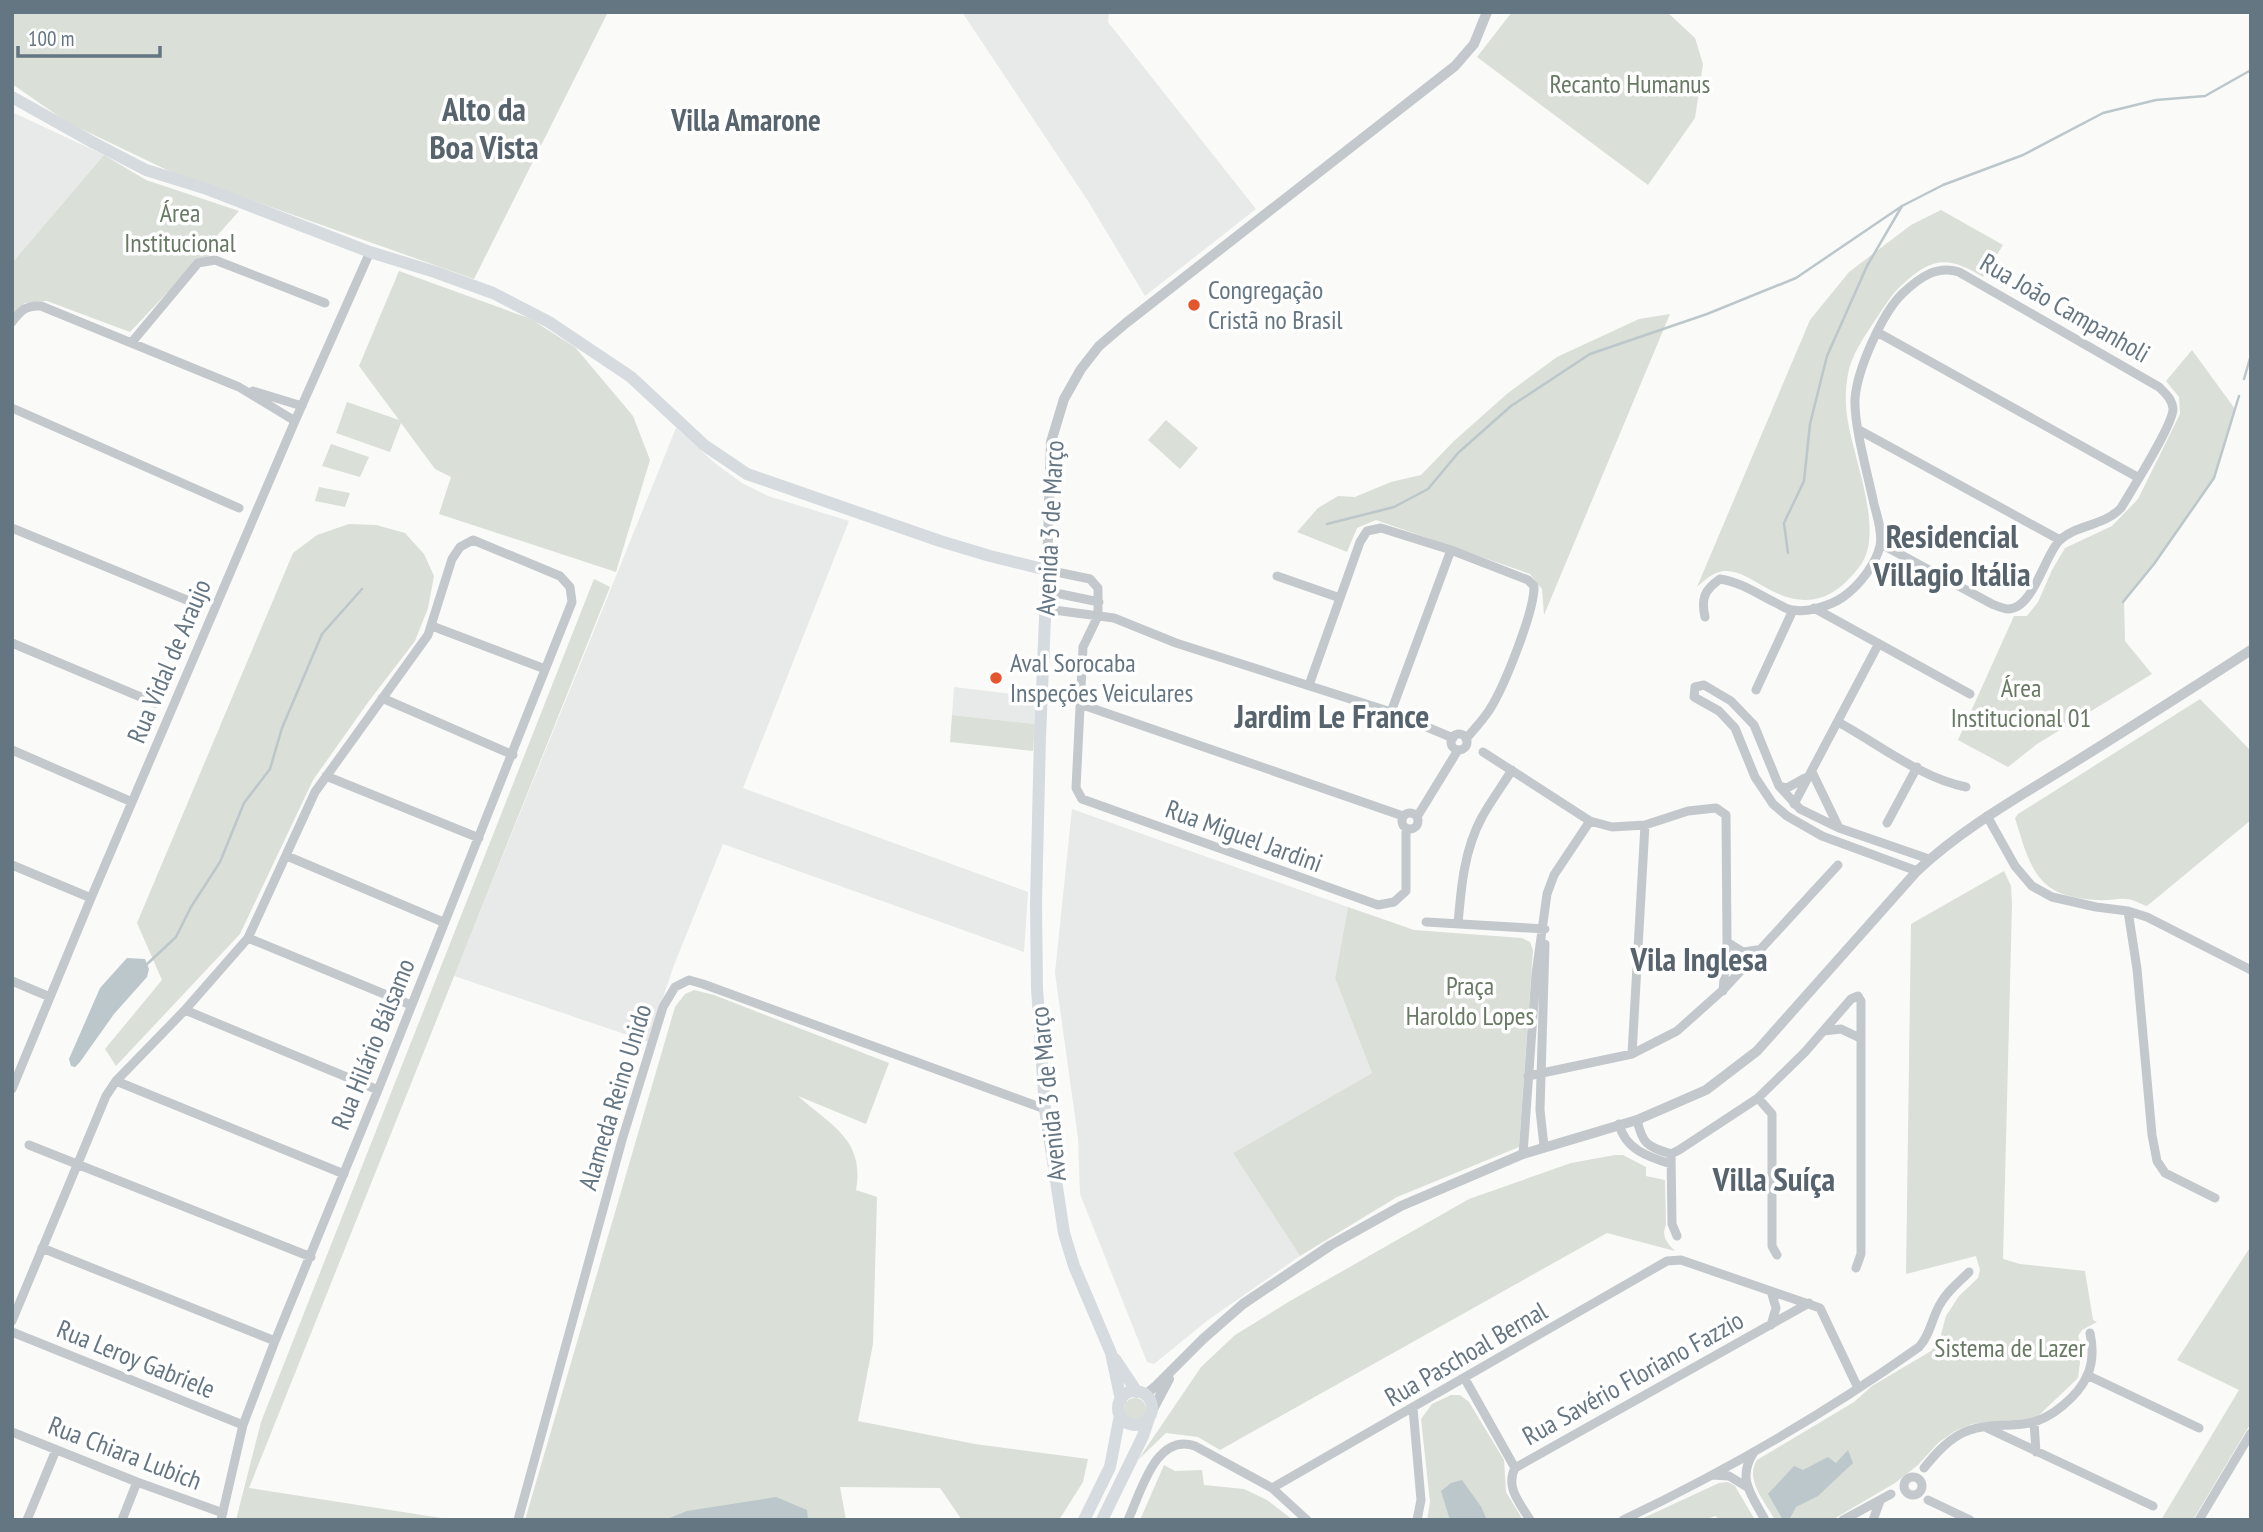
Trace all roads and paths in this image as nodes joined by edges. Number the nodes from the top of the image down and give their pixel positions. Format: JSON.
{"nodes":[{"id":1,"x":1488,"y":12,"type":"edge"},
{"id":2,"x":12,"y":97,"type":"edge"},
{"id":3,"x":370,"y":252,"type":"junction"},
{"id":4,"x":325,"y":303,"type":"dead end"},
{"id":5,"x":12,"y":322,"type":"edge"},
{"id":6,"x":1877,"y":332,"type":"junction"},
{"id":7,"x":132,"y":342,"type":"junction"},
{"id":8,"x":239,"y":387,"type":"junction"},
{"id":9,"x":302,"y":405,"type":"junction"},
{"id":10,"x":12,"y":408,"type":"edge"},
{"id":11,"x":295,"y":421,"type":"junction"},
{"id":12,"x":1859,"y":430,"type":"junction"},
{"id":13,"x":2139,"y":478,"type":"junction"},
{"id":14,"x":239,"y":508,"type":"dead end"},
{"id":15,"x":12,"y":527,"type":"edge"},
{"id":16,"x":2060,"y":540,"type":"junction"},
{"id":17,"x":1881,"y":544,"type":"junction"},
{"id":18,"x":1451,"y":550,"type":"junction"},
{"id":19,"x":1047,"y":570,"type":"junction"},
{"id":20,"x":1277,"y":576,"type":"dead end"},
{"id":21,"x":1046,"y":591,"type":"junction"},
{"id":22,"x":1340,"y":598,"type":"junction"},
{"id":23,"x":1838,"y":601,"type":"junction"},
{"id":24,"x":1099,"y":602,"type":"junction"},
{"id":25,"x":194,"y":603,"type":"dead end"},
{"id":26,"x":1814,"y":608,"type":"junction"},
{"id":27,"x":1046,"y":609,"type":"junction"},
{"id":28,"x":1793,"y":610,"type":"junction"},
{"id":29,"x":1098,"y":616,"type":"junction"},
{"id":30,"x":1705,"y":617,"type":"dead end"},
{"id":31,"x":1844,"y":625,"type":"junction"},
{"id":32,"x":432,"y":626,"type":"junction"},
{"id":33,"x":12,"y":643,"type":"edge"},
{"id":34,"x":1878,"y":645,"type":"junction"},
{"id":35,"x":2251,"y":650,"type":"edge"},
{"id":36,"x":545,"y":669,"type":"junction"},
{"id":37,"x":1309,"y":685,"type":"junction"},
{"id":38,"x":1756,"y":690,"type":"dead end"},
{"id":39,"x":1970,"y":694,"type":"dead end"},
{"id":40,"x":382,"y":698,"type":"junction"},
{"id":41,"x":155,"y":703,"type":"dead end"},
{"id":42,"x":1080,"y":704,"type":"junction"},
{"id":43,"x":1391,"y":712,"type":"junction"},
{"id":44,"x":1838,"y":722,"type":"junction"},
{"id":45,"x":1754,"y":725,"type":"junction"},
{"id":46,"x":1453,"y":738,"type":"junction"},
{"id":47,"x":1466,"y":739,"type":"junction"},
{"id":48,"x":1744,"y":747,"type":"junction"},
{"id":49,"x":12,"y":750,"type":"edge"},
{"id":50,"x":1458,"y":750,"type":"junction"},
{"id":51,"x":1483,"y":752,"type":"dead end"},
{"id":52,"x":513,"y":755,"type":"junction"},
{"id":53,"x":1917,"y":767,"type":"junction"},
{"id":54,"x":1512,"y":770,"type":"junction"},
{"id":55,"x":1812,"y":772,"type":"junction"},
{"id":56,"x":326,"y":776,"type":"junction"},
{"id":57,"x":1779,"y":786,"type":"junction"},
{"id":58,"x":1966,"y":787,"type":"dead end"},
{"id":59,"x":132,"y":802,"type":"junction"},
{"id":60,"x":1794,"y":804,"type":"junction"},
{"id":61,"x":1403,"y":816,"type":"junction"},
{"id":62,"x":1987,"y":816,"type":"junction"},
{"id":63,"x":1417,"y":817,"type":"junction"},
{"id":64,"x":1590,"y":821,"type":"junction"},
{"id":65,"x":1887,"y":823,"type":"dead end"},
{"id":66,"x":1645,"y":825,"type":"junction"},
{"id":67,"x":1406,"y":828,"type":"junction"},
{"id":68,"x":1839,"y":828,"type":"junction"},
{"id":69,"x":479,"y":838,"type":"junction"},
{"id":70,"x":287,"y":856,"type":"junction"},
{"id":71,"x":1929,"y":859,"type":"junction"},
{"id":72,"x":12,"y":865,"type":"edge"},
{"id":73,"x":1838,"y":865,"type":"dead end"},
{"id":74,"x":1917,"y":871,"type":"junction"},
{"id":75,"x":91,"y":898,"type":"junction"},
{"id":76,"x":2128,"y":911,"type":"junction"},
{"id":77,"x":443,"y":922,"type":"junction"},
{"id":78,"x":1426,"y":922,"type":"dead end"},
{"id":79,"x":1458,"y":924,"type":"junction"},
{"id":80,"x":1543,"y":929,"type":"junction"},
{"id":81,"x":248,"y":939,"type":"junction"},
{"id":82,"x":1727,"y":942,"type":"junction"},
{"id":83,"x":1759,"y":950,"type":"junction"},
{"id":84,"x":2251,"y":970,"type":"edge"},
{"id":85,"x":12,"y":981,"type":"edge"},
{"id":86,"x":1723,"y":991,"type":"junction"},
{"id":87,"x":50,"y":997,"type":"junction"},
{"id":88,"x":411,"y":1005,"type":"junction"},
{"id":89,"x":184,"y":1010,"type":"junction"},
{"id":90,"x":1824,"y":1031,"type":"junction"},
{"id":91,"x":1860,"y":1038,"type":"junction"},
{"id":92,"x":1632,"y":1054,"type":"junction"},
{"id":93,"x":1540,"y":1073,"type":"junction"},
{"id":94,"x":1528,"y":1076,"type":"junction"},
{"id":95,"x":116,"y":1080,"type":"junction"},
{"id":96,"x":12,"y":1089,"type":"edge"},
{"id":97,"x":378,"y":1090,"type":"junction"},
{"id":98,"x":1758,"y":1098,"type":"junction"},
{"id":99,"x":1045,"y":1108,"type":"junction"},
{"id":100,"x":1637,"y":1120,"type":"junction"},
{"id":101,"x":1619,"y":1124,"type":"junction"},
{"id":102,"x":29,"y":1145,"type":"dead end"},
{"id":103,"x":1544,"y":1146,"type":"junction"},
{"id":104,"x":1523,"y":1154,"type":"junction"},
{"id":105,"x":1671,"y":1159,"type":"junction"},
{"id":106,"x":77,"y":1165,"type":"junction"},
{"id":107,"x":344,"y":1174,"type":"junction"},
{"id":108,"x":2215,"y":1198,"type":"dead end"},
{"id":109,"x":1677,"y":1236,"type":"dead end"},
{"id":110,"x":41,"y":1248,"type":"junction"},
{"id":111,"x":1777,"y":1255,"type":"dead end"},
{"id":112,"x":311,"y":1257,"type":"junction"},
{"id":113,"x":1856,"y":1268,"type":"dead end"},
{"id":114,"x":1969,"y":1272,"type":"dead end"},
{"id":115,"x":1771,"y":1291,"type":"junction"},
{"id":116,"x":1809,"y":1303,"type":"junction"},
{"id":117,"x":12,"y":1321,"type":"edge"},
{"id":118,"x":1771,"y":1325,"type":"junction"},
{"id":119,"x":12,"y":1332,"type":"edge"},
{"id":120,"x":2090,"y":1333,"type":"dead end"},
{"id":121,"x":275,"y":1341,"type":"junction"},
{"id":122,"x":1111,"y":1353,"type":"junction"},
{"id":123,"x":1182,"y":1360,"type":"junction"},
{"id":124,"x":2087,"y":1375,"type":"junction"},
{"id":125,"x":1465,"y":1379,"type":"junction"},
{"id":126,"x":1858,"y":1388,"type":"junction"},
{"id":127,"x":1141,"y":1393,"type":"junction"},
{"id":128,"x":1121,"y":1399,"type":"junction"},
{"id":129,"x":1413,"y":1408,"type":"junction"},
{"id":130,"x":1151,"y":1413,"type":"junction"},
{"id":131,"x":1120,"y":1415,"type":"junction"},
{"id":132,"x":2034,"y":1422,"type":"junction"},
{"id":133,"x":243,"y":1425,"type":"junction"},
{"id":134,"x":1983,"y":1426,"type":"junction"},
{"id":135,"x":2199,"y":1428,"type":"dead end"},
{"id":136,"x":12,"y":1432,"type":"edge"},
{"id":137,"x":2251,"y":1433,"type":"edge"},
{"id":138,"x":56,"y":1450,"type":"junction"},
{"id":139,"x":1755,"y":1450,"type":"junction"},
{"id":140,"x":2036,"y":1451,"type":"junction"},
{"id":141,"x":1516,"y":1468,"type":"junction"},
{"id":142,"x":1924,"y":1468,"type":"junction"},
{"id":143,"x":1712,"y":1475,"type":"junction"},
{"id":144,"x":1907,"y":1480,"type":"junction"},
{"id":145,"x":137,"y":1482,"type":"junction"},
{"id":146,"x":1922,"y":1484,"type":"junction"},
{"id":147,"x":1747,"y":1487,"type":"junction"},
{"id":148,"x":1272,"y":1488,"type":"junction"},
{"id":149,"x":1891,"y":1494,"type":"junction"},
{"id":150,"x":1911,"y":1495,"type":"junction"},
{"id":151,"x":1928,"y":1500,"type":"junction"},
{"id":152,"x":1880,"y":1501,"type":"junction"},
{"id":153,"x":2153,"y":1506,"type":"dead end"},
{"id":154,"x":222,"y":1516,"type":"edge"},
{"id":155,"x":27,"y":1520,"type":"edge"},
{"id":156,"x":122,"y":1520,"type":"edge"},
{"id":157,"x":518,"y":1520,"type":"edge"},
{"id":158,"x":1084,"y":1520,"type":"edge"},
{"id":159,"x":1102,"y":1520,"type":"edge"},
{"id":160,"x":1128,"y":1520,"type":"edge"},
{"id":161,"x":1307,"y":1520,"type":"edge"},
{"id":162,"x":1417,"y":1520,"type":"edge"},
{"id":163,"x":1530,"y":1520,"type":"edge"},
{"id":164,"x":1623,"y":1520,"type":"edge"},
{"id":165,"x":1765,"y":1520,"type":"edge"},
{"id":166,"x":1843,"y":1520,"type":"edge"},
{"id":167,"x":1873,"y":1520,"type":"edge"},
{"id":168,"x":1970,"y":1520,"type":"edge"},
{"id":169,"x":2199,"y":1520,"type":"edge"}],
"edges":[{"from":1,"to":19,"type":"street","name":"Avenida 3 de Março"},
{"from":2,"to":3,"type":"main road"},
{"from":3,"to":9,"type":"street","name":"Rua Vidal de Araujo"},
{"from":3,"to":19,"type":"main road"},
{"from":4,"to":7,"type":"street"},
{"from":5,"to":7,"type":"street"},
{"from":6,"to":12,"type":"street"},
{"from":6,"to":13,"type":"street"},
{"from":6,"to":13,"type":"street","name":"Rua João Campanholi"},
{"from":7,"to":8,"type":"street"},
{"from":8,"to":9,"type":"street"},
{"from":8,"to":11,"type":"street"},
{"from":9,"to":11,"type":"street","name":"Rua Vidal de Araujo"},
{"from":10,"to":14,"type":"street"},
{"from":11,"to":59,"type":"street","name":"Rua Vidal de Araujo"},
{"from":12,"to":16,"type":"street"},
{"from":12,"to":17,"type":"street"},
{"from":13,"to":16,"type":"street"},
{"from":15,"to":25,"type":"street"},
{"from":16,"to":17,"type":"street"},
{"from":17,"to":23,"type":"street"},
{"from":18,"to":22,"type":"street"},
{"from":18,"to":43,"type":"street"},
{"from":18,"to":47,"type":"street"},
{"from":19,"to":21,"type":"main road","name":"Avenida 3 de Março"},
{"from":19,"to":24,"type":"street"},
{"from":20,"to":22,"type":"street"},
{"from":21,"to":24,"type":"street"},
{"from":21,"to":27,"type":"main road","name":"Avenida 3 de Março"},
{"from":22,"to":37,"type":"street"},
{"from":23,"to":26,"type":"street"},
{"from":23,"to":31,"type":"street"},
{"from":24,"to":29,"type":"street"},
{"from":26,"to":28,"type":"street"},
{"from":26,"to":31,"type":"street"},
{"from":27,"to":29,"type":"street"},
{"from":27,"to":99,"type":"main road","name":"Avenida 3 de Março"},
{"from":28,"to":30,"type":"street"},
{"from":28,"to":38,"type":"street"},
{"from":29,"to":37,"type":"street"},
{"from":29,"to":42,"type":"street"},
{"from":31,"to":34,"type":"street"},
{"from":32,"to":36,"type":"street"},
{"from":32,"to":36,"type":"street","name":"Rua Hilário Bálsamo"},
{"from":32,"to":40,"type":"street"},
{"from":33,"to":41,"type":"street"},
{"from":34,"to":39,"type":"street"},
{"from":34,"to":44,"type":"street"},
{"from":35,"to":62,"type":"street"},
{"from":36,"to":52,"type":"street","name":"Rua Hilário Bálsamo"},
{"from":37,"to":43,"type":"street"},
{"from":40,"to":52,"type":"street"},
{"from":40,"to":56,"type":"street"},
{"from":42,"to":61,"type":"street"},
{"from":42,"to":67,"type":"street","name":"Rua Miguel Jardini"},
{"from":43,"to":46,"type":"street"},
{"from":44,"to":53,"type":"street"},
{"from":44,"to":55,"type":"street"},
{"from":45,"to":48,"type":"street"},
{"from":45,"to":48,"type":"street"},
{"from":45,"to":57,"type":"street"},
{"from":46,"to":47,"type":"street"},
{"from":46,"to":50,"type":"street"},
{"from":47,"to":50,"type":"street"},
{"from":48,"to":74,"type":"street"},
{"from":49,"to":59,"type":"street"},
{"from":50,"to":63,"type":"street"},
{"from":51,"to":54,"type":"street"},
{"from":52,"to":69,"type":"street","name":"Rua Hilário Bálsamo"},
{"from":53,"to":58,"type":"street"},
{"from":53,"to":65,"type":"street"},
{"from":54,"to":64,"type":"street"},
{"from":54,"to":79,"type":"street"},
{"from":55,"to":57,"type":"street"},
{"from":55,"to":60,"type":"street"},
{"from":55,"to":68,"type":"street"},
{"from":56,"to":69,"type":"street"},
{"from":56,"to":70,"type":"street"},
{"from":57,"to":60,"type":"street"},
{"from":59,"to":75,"type":"street","name":"Rua Vidal de Araujo"},
{"from":60,"to":68,"type":"street"},
{"from":61,"to":63,"type":"street"},
{"from":61,"to":67,"type":"street"},
{"from":62,"to":71,"type":"street"},
{"from":62,"to":76,"type":"street"},
{"from":63,"to":67,"type":"street"},
{"from":64,"to":66,"type":"street"},
{"from":64,"to":80,"type":"street"},
{"from":66,"to":82,"type":"street"},
{"from":66,"to":92,"type":"street"},
{"from":68,"to":71,"type":"street"},
{"from":69,"to":77,"type":"street","name":"Rua Hilário Bálsamo"},
{"from":70,"to":77,"type":"street"},
{"from":70,"to":81,"type":"street"},
{"from":71,"to":74,"type":"street"},
{"from":72,"to":75,"type":"street"},
{"from":73,"to":83,"type":"street"},
{"from":74,"to":100,"type":"street"},
{"from":75,"to":87,"type":"street","name":"Rua Vidal de Araujo"},
{"from":76,"to":84,"type":"street"},
{"from":76,"to":108,"type":"street"},
{"from":77,"to":88,"type":"street","name":"Rua Hilário Bálsamo"},
{"from":78,"to":79,"type":"street"},
{"from":79,"to":80,"type":"street"},
{"from":80,"to":93,"type":"street"},
{"from":80,"to":94,"type":"street"},
{"from":81,"to":88,"type":"street"},
{"from":81,"to":89,"type":"street"},
{"from":82,"to":83,"type":"street"},
{"from":82,"to":86,"type":"street"},
{"from":83,"to":86,"type":"street"},
{"from":85,"to":87,"type":"street"},
{"from":86,"to":92,"type":"street"},
{"from":87,"to":96,"type":"street","name":"Rua Vidal de Araujo"},
{"from":88,"to":97,"type":"street","name":"Rua Hilário Bálsamo"},
{"from":89,"to":95,"type":"street"},
{"from":89,"to":97,"type":"street"},
{"from":90,"to":91,"type":"street"},
{"from":90,"to":91,"type":"street"},
{"from":90,"to":98,"type":"street"},
{"from":91,"to":113,"type":"street"},
{"from":92,"to":93,"type":"street"},
{"from":93,"to":94,"type":"street"},
{"from":93,"to":103,"type":"street"},
{"from":94,"to":104,"type":"street"},
{"from":95,"to":106,"type":"street"},
{"from":95,"to":107,"type":"street"},
{"from":97,"to":107,"type":"street","name":"Rua Hilário Bálsamo"},
{"from":98,"to":105,"type":"street"},
{"from":98,"to":111,"type":"street"},
{"from":99,"to":122,"type":"main road","name":"Avenida 3 de Março"},
{"from":99,"to":157,"type":"street","name":"Alameda Reino Unido"},
{"from":100,"to":101,"type":"street"},
{"from":100,"to":105,"type":"street"},
{"from":101,"to":103,"type":"street"},
{"from":101,"to":105,"type":"street"},
{"from":102,"to":106,"type":"street"},
{"from":103,"to":104,"type":"street"},
{"from":104,"to":123,"type":"street"},
{"from":105,"to":109,"type":"street"},
{"from":106,"to":110,"type":"street"},
{"from":106,"to":112,"type":"street"},
{"from":107,"to":112,"type":"street","name":"Rua Hilário Bálsamo"},
{"from":110,"to":117,"type":"street"},
{"from":110,"to":121,"type":"street"},
{"from":112,"to":121,"type":"street","name":"Rua Hilário Bálsamo"},
{"from":114,"to":126,"type":"street"},
{"from":115,"to":116,"type":"street"},
{"from":115,"to":118,"type":"street","name":"Rua Savério Floriano Fazzio"},
{"from":115,"to":125,"type":"street","name":"Rua Paschoal Bernal"},
{"from":116,"to":118,"type":"street","name":"Rua Savério Floriano Fazzio"},
{"from":116,"to":126,"type":"street"},
{"from":118,"to":141,"type":"street","name":"Rua Savério Floriano Fazzio"},
{"from":119,"to":133,"type":"street","name":"Rua Leroy Gabriele"},
{"from":120,"to":124,"type":"street"},
{"from":121,"to":133,"type":"street","name":"Rua Hilário Bálsamo"},
{"from":122,"to":127,"type":"main road","name":"Avenida 3 de Março"},
{"from":122,"to":128,"type":"main road","name":"Avenida 3 de Março"},
{"from":123,"to":127,"type":"street"},
{"from":123,"to":130,"type":"street"},
{"from":124,"to":132,"type":"street"},
{"from":124,"to":135,"type":"street"},
{"from":125,"to":129,"type":"street","name":"Rua Paschoal Bernal"},
{"from":125,"to":141,"type":"street"},
{"from":126,"to":139,"type":"street"},
{"from":127,"to":128,"type":"main road"},
{"from":127,"to":130,"type":"main road"},
{"from":128,"to":131,"type":"main road"},
{"from":129,"to":148,"type":"street","name":"Rua Paschoal Bernal"},
{"from":129,"to":162,"type":"street"},
{"from":130,"to":131,"type":"main road"},
{"from":130,"to":159,"type":"main road"},
{"from":131,"to":158,"type":"main road"},
{"from":132,"to":134,"type":"street"},
{"from":132,"to":140,"type":"street"},
{"from":133,"to":154,"type":"street","name":"Rua Hilário Bálsamo"},
{"from":134,"to":140,"type":"street"},
{"from":134,"to":142,"type":"street"},
{"from":136,"to":138,"type":"street","name":"Rua Chiara Lubich"},
{"from":137,"to":169,"type":"street"},
{"from":138,"to":145,"type":"street","name":"Rua Chiara Lubich"},
{"from":138,"to":155,"type":"street"},
{"from":139,"to":143,"type":"street"},
{"from":139,"to":147,"type":"street"},
{"from":140,"to":153,"type":"street"},
{"from":141,"to":163,"type":"street"},
{"from":142,"to":144,"type":"street"},
{"from":142,"to":146,"type":"street"},
{"from":143,"to":147,"type":"street"},
{"from":143,"to":164,"type":"street"},
{"from":144,"to":146,"type":"street"},
{"from":144,"to":149,"type":"street"},
{"from":144,"to":150,"type":"street"},
{"from":145,"to":154,"type":"street","name":"Rua Chiara Lubich"},
{"from":145,"to":156,"type":"street"},
{"from":146,"to":150,"type":"street"},
{"from":146,"to":151,"type":"street"},
{"from":147,"to":165,"type":"street"},
{"from":148,"to":160,"type":"street"},
{"from":148,"to":161,"type":"street"},
{"from":149,"to":150,"type":"street"},
{"from":149,"to":152,"type":"street"},
{"from":150,"to":151,"type":"street"},
{"from":151,"to":168,"type":"street"},
{"from":152,"to":166,"type":"street"},
{"from":152,"to":167,"type":"street"}]}
